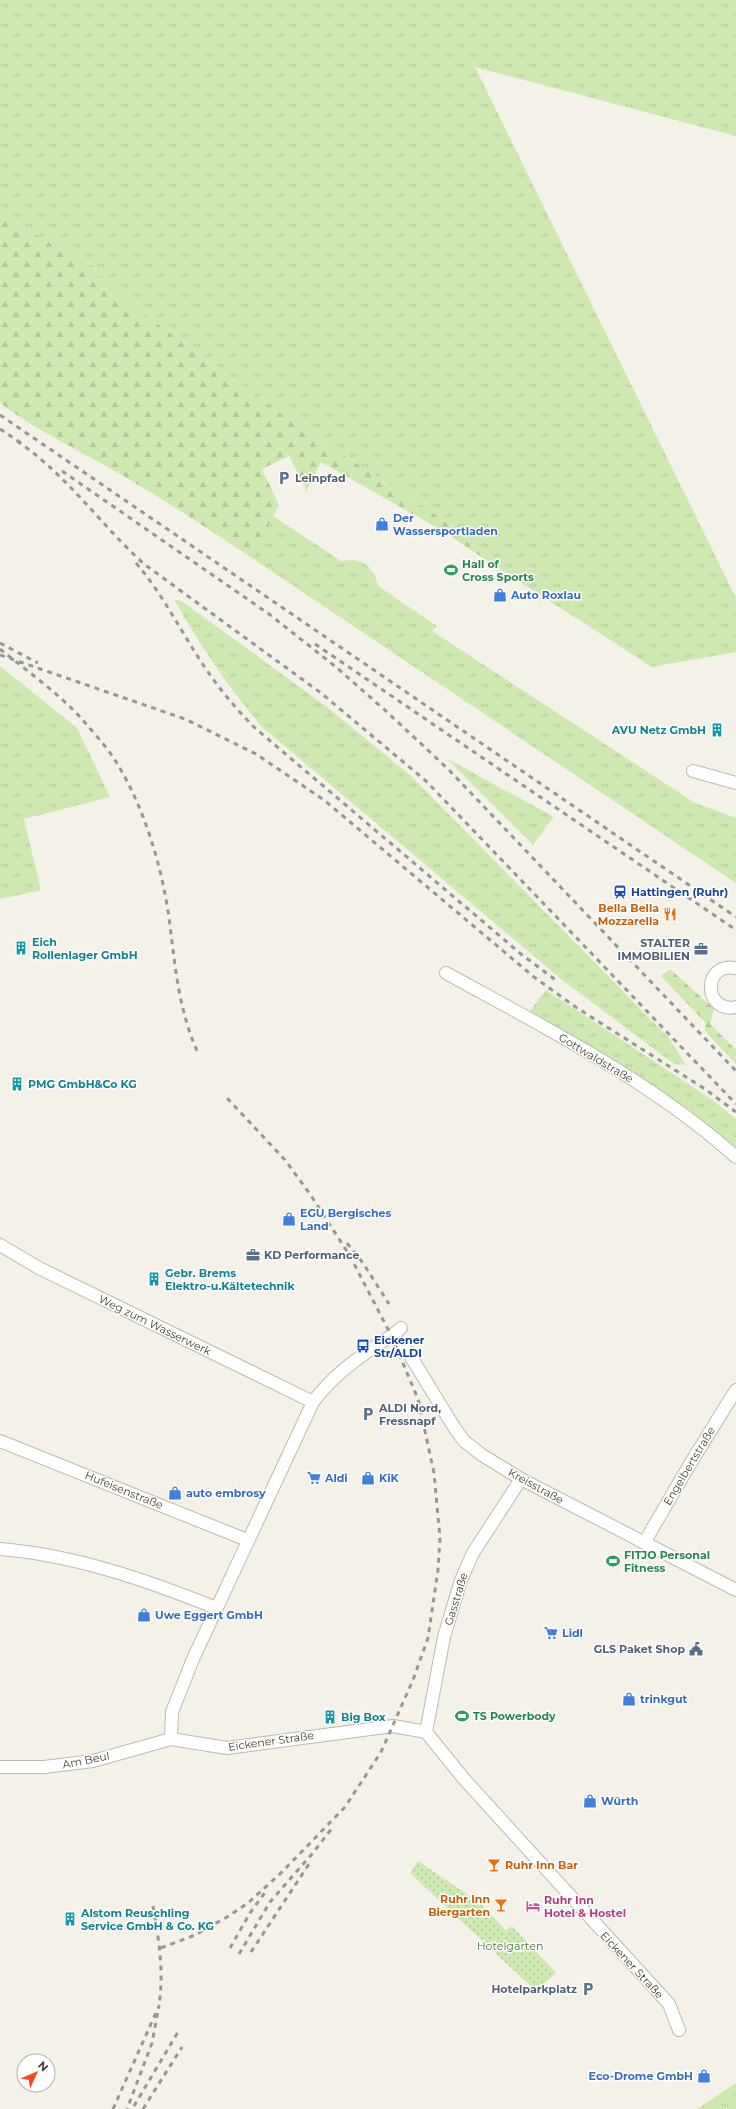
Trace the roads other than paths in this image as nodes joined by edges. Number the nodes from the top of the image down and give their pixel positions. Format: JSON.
{"nodes":[{"id":1,"x":693,"y":771,"type":"dead end"},
{"id":2,"x":736,"y":783,"type":"edge"},
{"id":3,"x":736,"y":968,"type":"edge"},
{"id":4,"x":446,"y":973,"type":"dead end"},
{"id":5,"x":736,"y":1007,"type":"edge"},
{"id":6,"x":736,"y":1157,"type":"edge"},
{"id":7,"x":0,"y":1245,"type":"edge"},
{"id":8,"x":402,"y":1328,"type":"dead end"},
{"id":9,"x":392,"y":1337,"type":"junction"},
{"id":10,"x":736,"y":1390,"type":"edge"},
{"id":11,"x":313,"y":1402,"type":"junction"},
{"id":12,"x":0,"y":1441,"type":"edge"},
{"id":13,"x":521,"y":1479,"type":"junction"},
{"id":14,"x":247,"y":1540,"type":"junction"},
{"id":15,"x":644,"y":1542,"type":"junction"},
{"id":16,"x":0,"y":1549,"type":"edge"},
{"id":17,"x":736,"y":1590,"type":"edge"},
{"id":18,"x":216,"y":1608,"type":"junction"},
{"id":19,"x":426,"y":1732,"type":"junction"},
{"id":20,"x":171,"y":1739,"type":"junction"},
{"id":21,"x":0,"y":1767,"type":"edge"},
{"id":22,"x":678,"y":2030,"type":"dead end"}],
"edges":[{"from":1,"to":2,"type":"street"},
{"from":3,"to":5,"type":"street"},
{"from":4,"to":6,"type":"street","name":"Gottwaldstraße"},
{"from":7,"to":11,"type":"street","name":"Weg zum Wasserwerk"},
{"from":8,"to":9,"type":"street"},
{"from":9,"to":11,"type":"street"},
{"from":9,"to":13,"type":"street","name":"Kreisstraße"},
{"from":10,"to":15,"type":"street","name":"Engelbertstraße"},
{"from":11,"to":14,"type":"street"},
{"from":12,"to":14,"type":"street","name":"Hufeisenstraße"},
{"from":13,"to":15,"type":"street","name":"Kreisstraße"},
{"from":13,"to":19,"type":"street","name":"Gasstraße"},
{"from":14,"to":18,"type":"street"},
{"from":15,"to":17,"type":"street","name":"Kreisstraße"},
{"from":16,"to":18,"type":"street"},
{"from":18,"to":20,"type":"street"},
{"from":19,"to":20,"type":"street","name":"Eickener Straße"},
{"from":19,"to":22,"type":"street","name":"Eickener Straße"},
{"from":20,"to":21,"type":"street","name":"Am Beul"}]}
